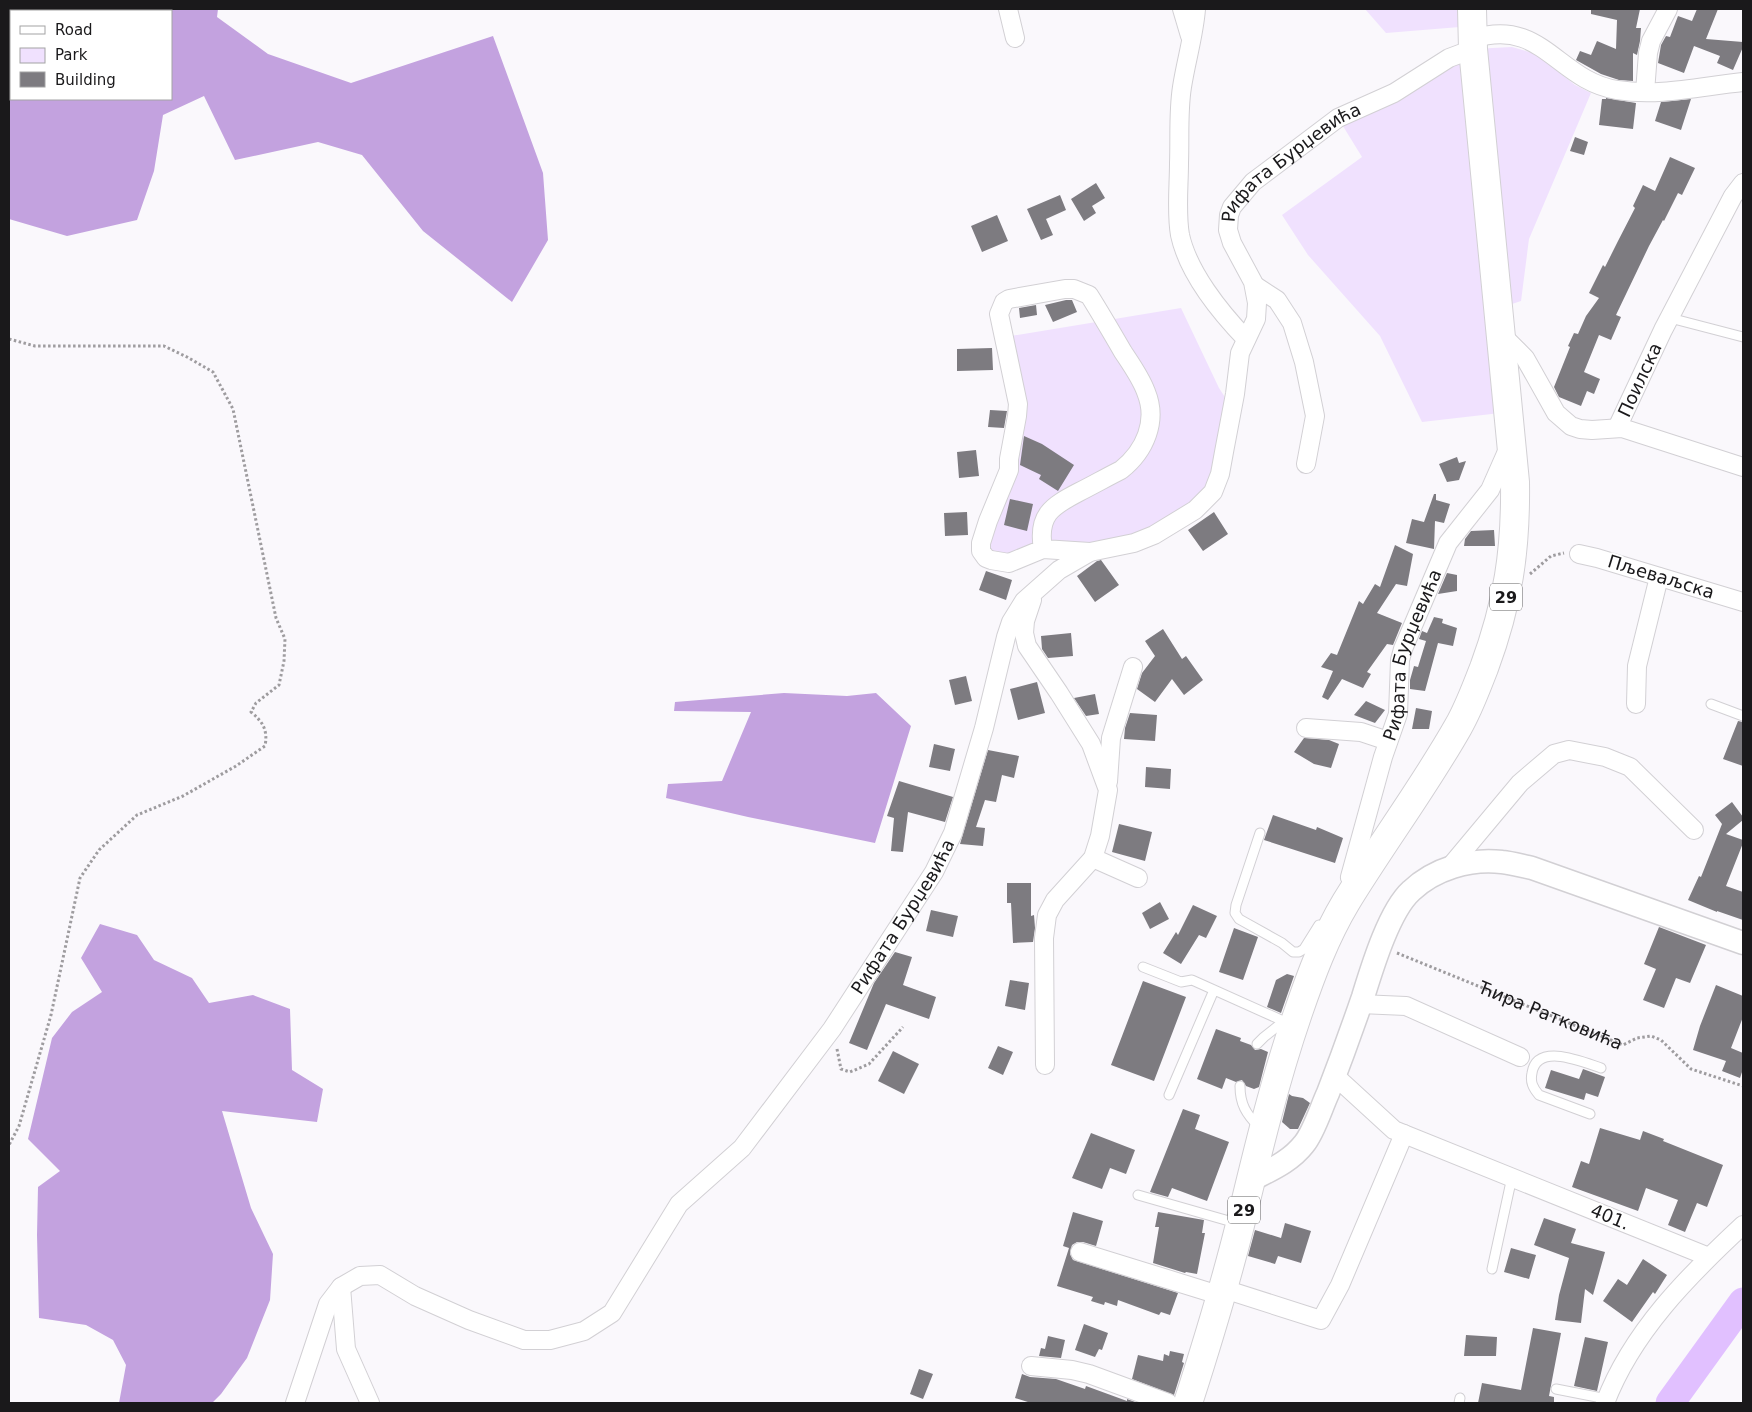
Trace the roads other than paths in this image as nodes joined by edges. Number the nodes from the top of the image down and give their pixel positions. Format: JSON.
{"nodes":[{"id":1,"x":1008,"y":9,"type":"edge"},
{"id":2,"x":1182,"y":9,"type":"edge"},
{"id":3,"x":1196,"y":9,"type":"edge"},
{"id":4,"x":1472,"y":9,"type":"edge"},
{"id":5,"x":1668,"y":9,"type":"edge"},
{"id":6,"x":1015,"y":38,"type":"dead end"},
{"id":7,"x":1191,"y":39,"type":"junction"},
{"id":8,"x":1473,"y":44,"type":"junction"},
{"id":9,"x":1743,"y":82,"type":"edge"},
{"id":10,"x":1645,"y":92,"type":"junction"},
{"id":11,"x":1743,"y":182,"type":"edge"},
{"id":12,"x":1254,"y":285,"type":"junction"},
{"id":13,"x":1670,"y":318,"type":"junction"},
{"id":14,"x":1499,"y":332,"type":"junction"},
{"id":15,"x":1743,"y":337,"type":"edge"},
{"id":16,"x":1246,"y":340,"type":"junction"},
{"id":17,"x":1617,"y":428,"type":"junction"},
{"id":18,"x":1512,"y":440,"type":"junction"},
{"id":19,"x":1306,"y":464,"type":"dead end"},
{"id":20,"x":1743,"y":467,"type":"edge"},
{"id":21,"x":1043,"y":549,"type":"junction"},
{"id":22,"x":1090,"y":552,"type":"junction"},
{"id":23,"x":1579,"y":554,"type":"road end"},
{"id":24,"x":1659,"y":576,"type":"junction"},
{"id":25,"x":1042,"y":584,"type":"junction"},
{"id":26,"x":1743,"y":602,"type":"edge"},
{"id":27,"x":1133,"y":667,"type":"dead end"},
{"id":28,"x":1636,"y":704,"type":"dead end"},
{"id":29,"x":1711,"y":704,"type":"dead end"},
{"id":30,"x":1743,"y":716,"type":"edge"},
{"id":31,"x":1306,"y":728,"type":"dead end"},
{"id":32,"x":1388,"y":741,"type":"junction"},
{"id":33,"x":1108,"y":790,"type":"junction"},
{"id":34,"x":1694,"y":830,"type":"dead end"},
{"id":35,"x":1260,"y":833,"type":"dead end"},
{"id":36,"x":1093,"y":858,"type":"junction"},
{"id":37,"x":1449,"y":868,"type":"junction"},
{"id":38,"x":1138,"y":878,"type":"dead end"},
{"id":39,"x":1351,"y":881,"type":"junction"},
{"id":40,"x":1325,"y":917,"type":"dead end"},
{"id":41,"x":1743,"y":943,"type":"edge"},
{"id":42,"x":1143,"y":967,"type":"dead end"},
{"id":43,"x":1214,"y":990,"type":"junction"},
{"id":44,"x":1360,"y":1004,"type":"junction"},
{"id":45,"x":1288,"y":1024,"type":"junction"},
{"id":46,"x":1257,"y":1044,"type":"dead end"},
{"id":47,"x":1527,"y":1061,"type":"junction"},
{"id":48,"x":1045,"y":1065,"type":"dead end"},
{"id":49,"x":1601,"y":1068,"type":"dead end"},
{"id":50,"x":1335,"y":1076,"type":"junction"},
{"id":51,"x":1240,"y":1086,"type":"dead end"},
{"id":52,"x":1168,"y":1095,"type":"dead end"},
{"id":53,"x":1590,"y":1114,"type":"dead end"},
{"id":54,"x":1263,"y":1132,"type":"junction"},
{"id":55,"x":1404,"y":1134,"type":"junction"},
{"id":56,"x":1512,"y":1176,"type":"junction"},
{"id":57,"x":1251,"y":1180,"type":"junction"},
{"id":58,"x":1138,"y":1195,"type":"dead end"},
{"id":59,"x":1240,"y":1224,"type":"junction"},
{"id":60,"x":1743,"y":1225,"type":"edge"},
{"id":61,"x":1080,"y":1252,"type":"dead end"},
{"id":62,"x":1709,"y":1257,"type":"junction"},
{"id":63,"x":1492,"y":1269,"type":"dead end"},
{"id":64,"x":341,"y":1287,"type":"junction"},
{"id":65,"x":1223,"y":1292,"type":"junction"},
{"id":66,"x":1031,"y":1366,"type":"dead end"},
{"id":67,"x":1556,"y":1389,"type":"dead end"},
{"id":68,"x":1606,"y":1401,"type":"edge"},
{"id":69,"x":295,"y":1403,"type":"edge"},
{"id":70,"x":370,"y":1403,"type":"edge"},
{"id":71,"x":1168,"y":1403,"type":"edge"},
{"id":72,"x":1188,"y":1403,"type":"edge"}],
"edges":[{"from":1,"to":6,"type":"street"},
{"from":2,"to":7,"type":"street"},
{"from":3,"to":7,"type":"street"},
{"from":4,"to":8,"type":"main road","name":"Рифата Бурџевића","number":"29"},
{"from":5,"to":10,"type":"street"},
{"from":7,"to":16,"type":"street"},
{"from":8,"to":10,"type":"street"},
{"from":8,"to":12,"type":"street","name":"Рифата Бурџевића"},
{"from":8,"to":14,"type":"main road","name":"Рифата Бурџевића","number":"29"},
{"from":9,"to":10,"type":"street"},
{"from":11,"to":13,"type":"street","name":"Поилска"},
{"from":12,"to":16,"type":"street","name":"Рифата Бурџевића"},
{"from":12,"to":19,"type":"street"},
{"from":13,"to":15,"type":"lane"},
{"from":13,"to":17,"type":"street","name":"Поилска"},
{"from":14,"to":17,"type":"street","name":"Поилска"},
{"from":14,"to":18,"type":"main road","name":"Рифата Бурџевића","number":"29"},
{"from":16,"to":22,"type":"street","name":"Рифата Бурџевића"},
{"from":17,"to":20,"type":"street"},
{"from":18,"to":32,"type":"street","name":"Рифата Бурџевића"},
{"from":18,"to":39,"type":"main road","name":"Рифата Бурџевића","number":"29"},
{"from":21,"to":21,"type":"street","name":"Рифата Бурџевића"},
{"from":21,"to":22,"type":"street","name":"Рифата Бурџевића"},
{"from":22,"to":25,"type":"street","name":"Рифата Бурџевића"},
{"from":23,"to":24,"type":"street","name":"Пљеваљска"},
{"from":24,"to":26,"type":"street","name":"Пљеваљска"},
{"from":24,"to":28,"type":"street"},
{"from":25,"to":33,"type":"street","name":"Рифата Бурџевића"},
{"from":25,"to":64,"type":"street","name":"Рифата Бурџевића"},
{"from":27,"to":33,"type":"street"},
{"from":29,"to":30,"type":"lane"},
{"from":31,"to":32,"type":"street"},
{"from":32,"to":39,"type":"street","name":"Рифата Бурџевића"},
{"from":33,"to":36,"type":"street"},
{"from":34,"to":37,"type":"street"},
{"from":35,"to":40,"type":"lane"},
{"from":36,"to":38,"type":"street"},
{"from":36,"to":48,"type":"street"},
{"from":37,"to":41,"type":"street"},
{"from":37,"to":44,"type":"street"},
{"from":39,"to":45,"type":"main road","name":"Рифата Бурџевића","number":"29"},
{"from":42,"to":43,"type":"lane"},
{"from":43,"to":45,"type":"lane"},
{"from":43,"to":52,"type":"lane"},
{"from":44,"to":47,"type":"street"},
{"from":44,"to":50,"type":"street"},
{"from":45,"to":46,"type":"lane"},
{"from":45,"to":54,"type":"main road","name":"Рифата Бурџевића","number":"29"},
{"from":47,"to":49,"type":"lane"},
{"from":47,"to":53,"type":"lane"},
{"from":50,"to":55,"type":"street","name":"401."},
{"from":50,"to":57,"type":"street"},
{"from":51,"to":54,"type":"lane"},
{"from":54,"to":57,"type":"main road","number":"29"},
{"from":55,"to":56,"type":"street","name":"401."},
{"from":55,"to":65,"type":"street"},
{"from":56,"to":62,"type":"street","name":"401."},
{"from":56,"to":63,"type":"lane"},
{"from":57,"to":59,"type":"main road","number":"29"},
{"from":58,"to":59,"type":"lane"},
{"from":59,"to":65,"type":"main road","number":"29"},
{"from":60,"to":62,"type":"street"},
{"from":61,"to":65,"type":"street"},
{"from":62,"to":68,"type":"street"},
{"from":64,"to":69,"type":"street"},
{"from":64,"to":70,"type":"street"},
{"from":65,"to":72,"type":"main road","number":"29"},
{"from":66,"to":71,"type":"street"},
{"from":67,"to":68,"type":"lane"}]}
